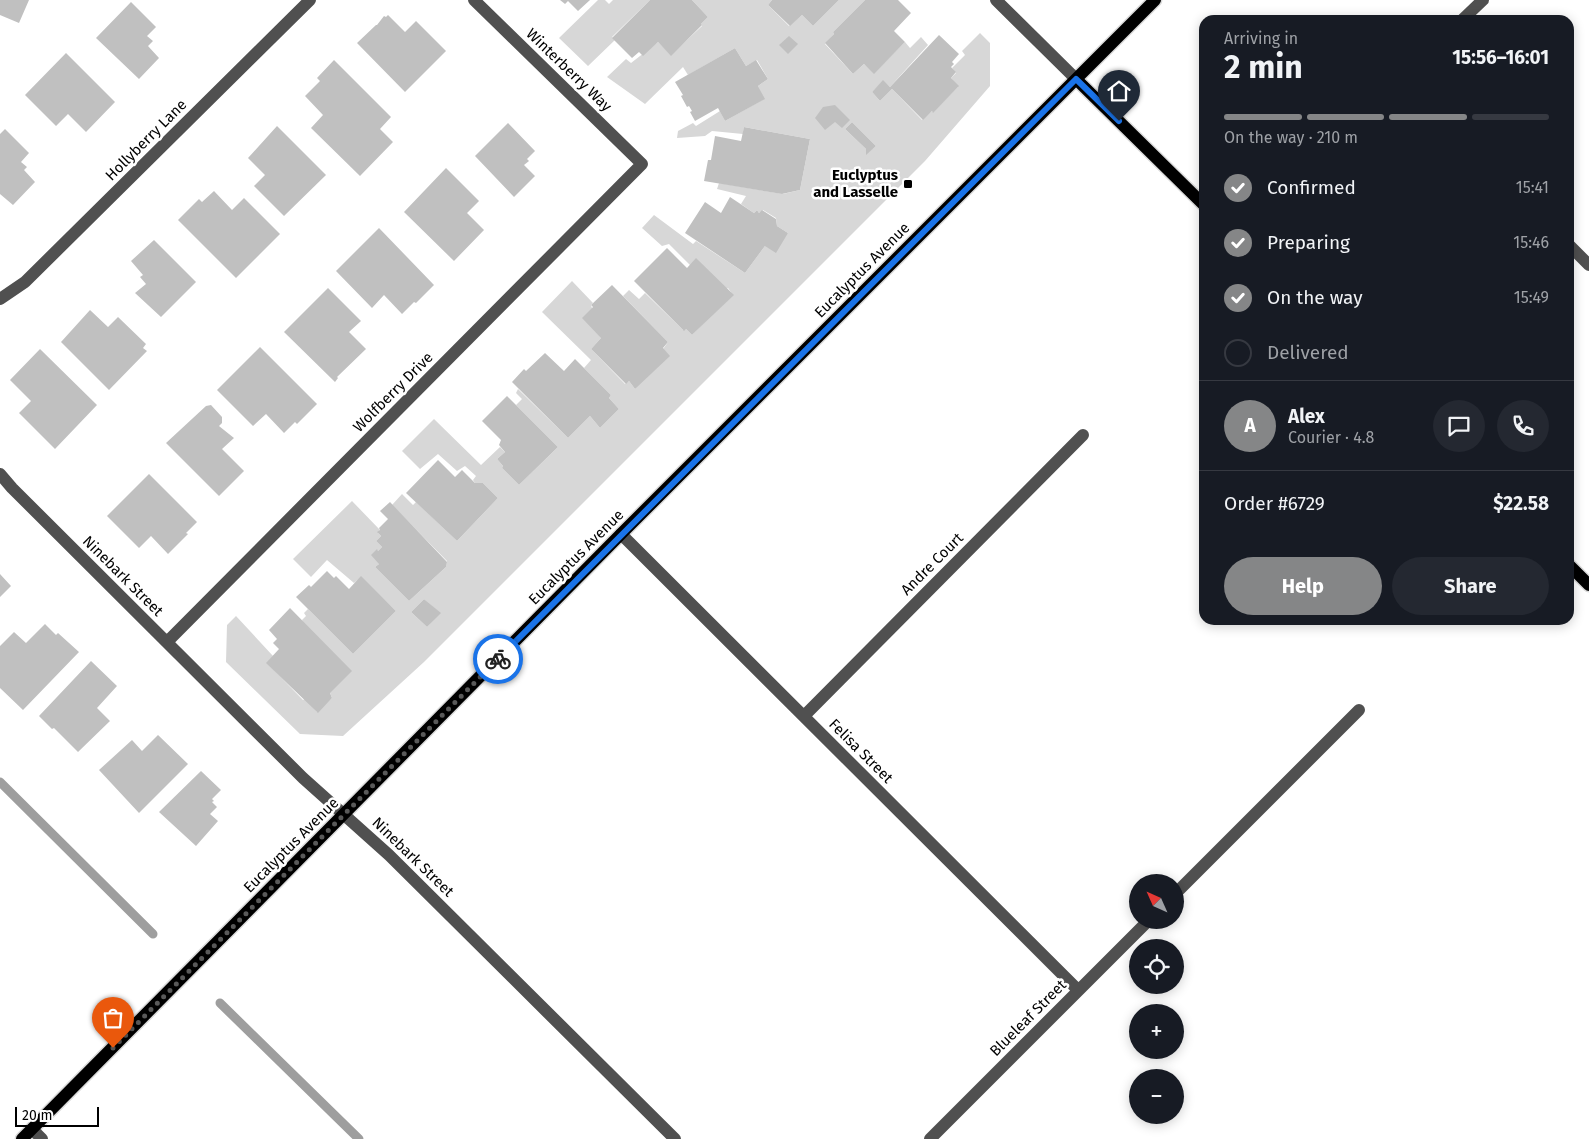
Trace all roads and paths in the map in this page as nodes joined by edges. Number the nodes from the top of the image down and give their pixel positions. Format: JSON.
{"nodes":[{"id":1,"x":310,"y":0,"type":"edge"},
{"id":2,"x":474,"y":0,"type":"edge"},
{"id":3,"x":996,"y":0,"type":"edge"},
{"id":4,"x":1155,"y":0,"type":"edge"},
{"id":5,"x":1483,"y":0,"type":"edge"},
{"id":6,"x":1467,"y":15,"type":"edge"},
{"id":7,"x":1076,"y":79,"type":"junction"},
{"id":8,"x":642,"y":164,"type":"joint"},
{"id":9,"x":1199,"y":200,"type":"edge"},
{"id":10,"x":1574,"y":250,"type":"edge"},
{"id":11,"x":1589,"y":265,"type":"edge"},
{"id":12,"x":0,"y":299,"type":"edge"},
{"id":13,"x":1083,"y":435,"type":"dead end"},
{"id":14,"x":0,"y":474,"type":"edge"},
{"id":15,"x":621,"y":534,"type":"junction"},
{"id":16,"x":1574,"y":570,"type":"edge"},
{"id":17,"x":1589,"y":585,"type":"edge"},
{"id":18,"x":167,"y":642,"type":"junction"},
{"id":19,"x":1359,"y":710,"type":"dead end"},
{"id":20,"x":804,"y":716,"type":"junction"},
{"id":21,"x":344,"y":814,"type":"junction"},
{"id":22,"x":1184,"y":885,"type":"edge"},
{"id":23,"x":1140,"y":929,"type":"edge"},
{"id":24,"x":1078,"y":990,"type":"junction"},
{"id":25,"x":32,"y":1129,"type":"junction"},
{"id":26,"x":22,"y":1139,"type":"edge"},
{"id":27,"x":42,"y":1139,"type":"edge"},
{"id":28,"x":675,"y":1139,"type":"edge"},
{"id":29,"x":930,"y":1139,"type":"edge"}],
"edges":[{"from":1,"to":12,"type":"street","name":"Hollyberry Lane"},
{"from":2,"to":8,"type":"street","name":"Winterberry Way"},
{"from":3,"to":7,"type":"street"},
{"from":4,"to":7,"type":"main road","name":"Eucalyptus Avenue"},
{"from":5,"to":6,"type":"street"},
{"from":7,"to":9,"type":"main road"},
{"from":7,"to":15,"type":"main road","name":"Eucalyptus Avenue"},
{"from":8,"to":18,"type":"street","name":"Wolfberry Drive"},
{"from":10,"to":11,"type":"street"},
{"from":13,"to":20,"type":"street","name":"Andre Court"},
{"from":14,"to":18,"type":"street","name":"Ninebark Street"},
{"from":15,"to":20,"type":"street","name":"Felisa Street"},
{"from":15,"to":21,"type":"main road","name":"Eucalyptus Avenue"},
{"from":16,"to":17,"type":"main road"},
{"from":18,"to":21,"type":"street","name":"Ninebark Street"},
{"from":19,"to":22,"type":"street"},
{"from":20,"to":24,"type":"street","name":"Felisa Street"},
{"from":21,"to":25,"type":"main road","name":"Eucalyptus Avenue"},
{"from":21,"to":28,"type":"street","name":"Ninebark Street"},
{"from":23,"to":24,"type":"street","name":"Blueleaf Street"},
{"from":24,"to":29,"type":"street","name":"Blueleaf Street"},
{"from":25,"to":26,"type":"main road","name":"Eucalyptus Avenue"},
{"from":25,"to":27,"type":"street"}]}
